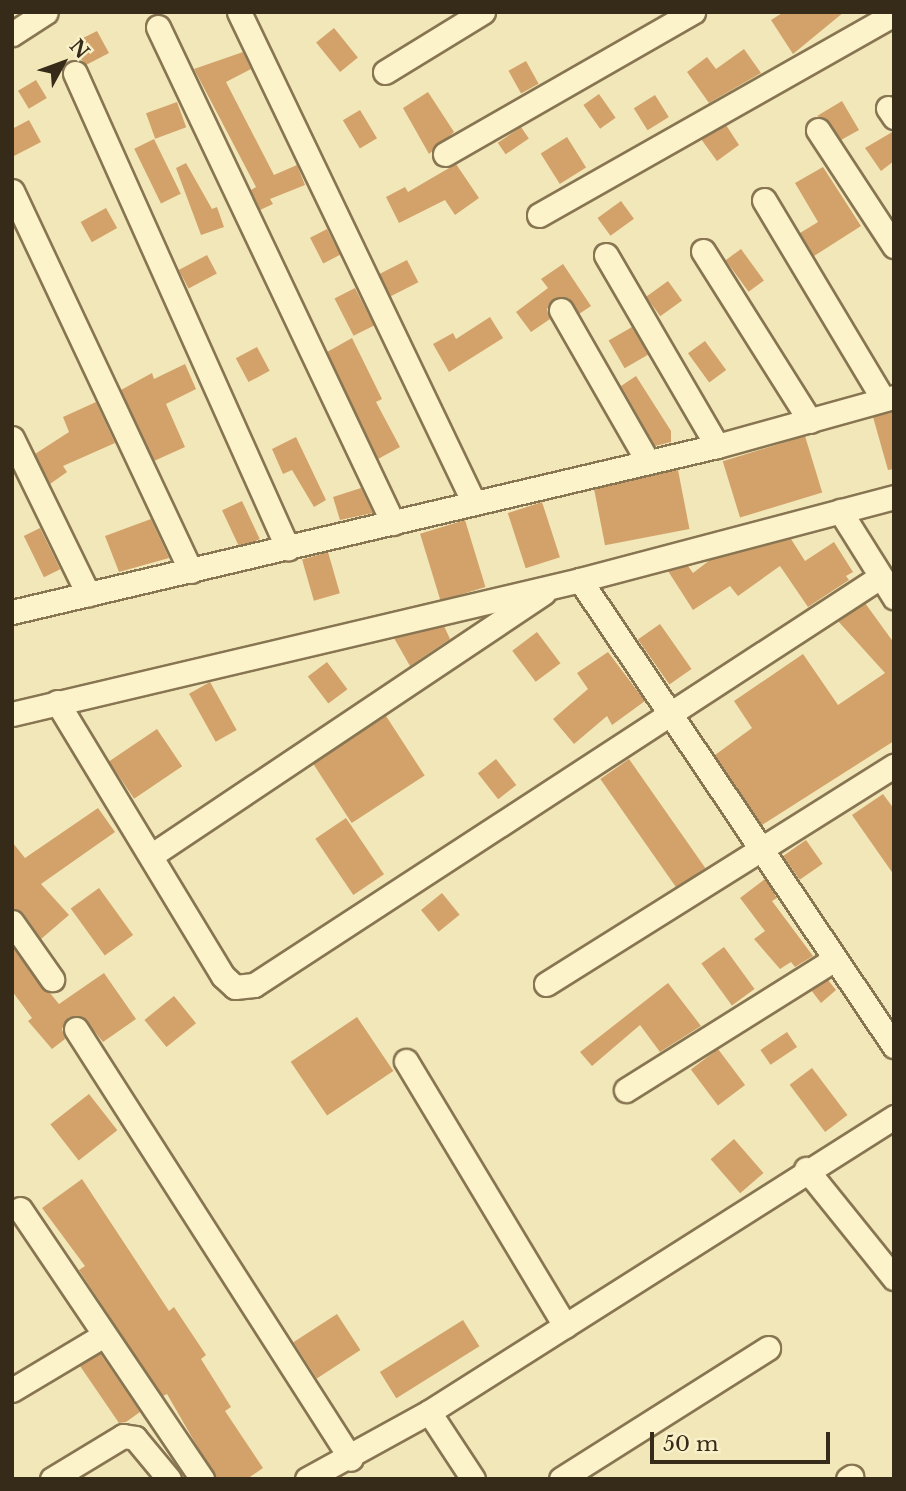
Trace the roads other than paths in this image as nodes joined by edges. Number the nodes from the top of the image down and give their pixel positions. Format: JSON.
{"nodes":[{"id":1,"x":46,"y":12,"type":"edge"},
{"id":2,"x":239,"y":12,"type":"edge"},
{"id":3,"x":483,"y":12,"type":"edge"},
{"id":4,"x":693,"y":12,"type":"edge"},
{"id":5,"x":894,"y":14,"type":"edge"},
{"id":6,"x":158,"y":27,"type":"dead end"},
{"id":7,"x":12,"y":34,"type":"edge"},
{"id":8,"x":385,"y":72,"type":"dead end"},
{"id":9,"x":75,"y":73,"type":"dead end"},
{"id":10,"x":818,"y":130,"type":"dead end"},
{"id":11,"x":445,"y":154,"type":"dead end"},
{"id":12,"x":12,"y":191,"type":"edge"},
{"id":13,"x":764,"y":200,"type":"dead end"},
{"id":14,"x":539,"y":215,"type":"dead end"},
{"id":15,"x":894,"y":246,"type":"edge"},
{"id":16,"x":703,"y":251,"type":"dead end"},
{"id":17,"x":606,"y":256,"type":"dead end"},
{"id":18,"x":561,"y":310,"type":"dead end"},
{"id":19,"x":889,"y":398,"type":"edge"},
{"id":20,"x":810,"y":421,"type":"junction"},
{"id":21,"x":12,"y":438,"type":"edge"},
{"id":22,"x":717,"y":446,"type":"junction"},
{"id":23,"x":648,"y":462,"type":"junction"},
{"id":24,"x":894,"y":497,"type":"edge"},
{"id":25,"x":474,"y":503,"type":"junction"},
{"id":26,"x":839,"y":511,"type":"junction"},
{"id":27,"x":393,"y":523,"type":"junction"},
{"id":28,"x":288,"y":549,"type":"junction"},
{"id":29,"x":191,"y":571,"type":"junction"},
{"id":30,"x":880,"y":577,"type":"junction"},
{"id":31,"x":580,"y":580,"type":"junction"},
{"id":32,"x":555,"y":585,"type":"junction"},
{"id":33,"x":88,"y":594,"type":"junction"},
{"id":34,"x":894,"y":597,"type":"edge"},
{"id":35,"x":12,"y":612,"type":"edge"},
{"id":36,"x":57,"y":702,"type":"junction"},
{"id":37,"x":12,"y":713,"type":"edge"},
{"id":38,"x":667,"y":716,"type":"junction"},
{"id":39,"x":894,"y":766,"type":"edge"},
{"id":40,"x":761,"y":850,"type":"junction"},
{"id":41,"x":152,"y":855,"type":"junction"},
{"id":42,"x":12,"y":922,"type":"edge"},
{"id":43,"x":833,"y":960,"type":"junction"},
{"id":44,"x":52,"y":979,"type":"dead end"},
{"id":45,"x":546,"y":984,"type":"dead end"},
{"id":46,"x":76,"y":1029,"type":"dead end"},
{"id":47,"x":894,"y":1046,"type":"edge"},
{"id":48,"x":406,"y":1061,"type":"dead end"},
{"id":49,"x":626,"y":1090,"type":"dead end"},
{"id":50,"x":894,"y":1117,"type":"edge"},
{"id":51,"x":806,"y":1169,"type":"junction"},
{"id":52,"x":20,"y":1209,"type":"dead end"},
{"id":53,"x":894,"y":1279,"type":"edge"},
{"id":54,"x":565,"y":1326,"type":"junction"},
{"id":55,"x":104,"y":1335,"type":"junction"},
{"id":56,"x":768,"y":1349,"type":"dead end"},
{"id":57,"x":12,"y":1390,"type":"edge"},
{"id":58,"x":429,"y":1412,"type":"junction"},
{"id":59,"x":351,"y":1459,"type":"junction"},
{"id":60,"x":52,"y":1479,"type":"edge"},
{"id":61,"x":169,"y":1479,"type":"edge"},
{"id":62,"x":202,"y":1479,"type":"edge"},
{"id":63,"x":307,"y":1479,"type":"edge"},
{"id":64,"x":473,"y":1479,"type":"edge"},
{"id":65,"x":561,"y":1479,"type":"edge"}],
"edges":[{"from":1,"to":7,"type":"street"},
{"from":2,"to":25,"type":"street"},
{"from":3,"to":8,"type":"street"},
{"from":4,"to":11,"type":"street"},
{"from":5,"to":14,"type":"street"},
{"from":6,"to":27,"type":"street"},
{"from":9,"to":28,"type":"street"},
{"from":10,"to":15,"type":"street"},
{"from":12,"to":29,"type":"street"},
{"from":13,"to":19,"type":"street"},
{"from":16,"to":20,"type":"street"},
{"from":17,"to":22,"type":"street"},
{"from":18,"to":23,"type":"street"},
{"from":19,"to":20,"type":"street"},
{"from":20,"to":22,"type":"street"},
{"from":21,"to":33,"type":"street"},
{"from":22,"to":23,"type":"street"},
{"from":23,"to":25,"type":"street"},
{"from":24,"to":26,"type":"street"},
{"from":25,"to":27,"type":"street"},
{"from":26,"to":30,"type":"street"},
{"from":26,"to":31,"type":"street"},
{"from":27,"to":28,"type":"street"},
{"from":28,"to":29,"type":"street"},
{"from":29,"to":33,"type":"street"},
{"from":30,"to":34,"type":"street"},
{"from":30,"to":38,"type":"street"},
{"from":31,"to":32,"type":"street"},
{"from":31,"to":38,"type":"street"},
{"from":32,"to":36,"type":"street"},
{"from":32,"to":41,"type":"street"},
{"from":33,"to":35,"type":"street"},
{"from":36,"to":37,"type":"street"},
{"from":36,"to":41,"type":"street"},
{"from":38,"to":40,"type":"street"},
{"from":38,"to":41,"type":"street"},
{"from":39,"to":40,"type":"street"},
{"from":40,"to":43,"type":"street"},
{"from":40,"to":45,"type":"street"},
{"from":42,"to":44,"type":"street"},
{"from":43,"to":47,"type":"street"},
{"from":43,"to":49,"type":"street"},
{"from":46,"to":59,"type":"street"},
{"from":48,"to":54,"type":"street"},
{"from":50,"to":51,"type":"street"},
{"from":51,"to":53,"type":"street"},
{"from":51,"to":54,"type":"street"},
{"from":52,"to":55,"type":"street"},
{"from":54,"to":58,"type":"street"},
{"from":55,"to":57,"type":"street"},
{"from":55,"to":62,"type":"street"},
{"from":56,"to":65,"type":"street"},
{"from":58,"to":59,"type":"street"},
{"from":58,"to":64,"type":"street"},
{"from":59,"to":63,"type":"street"},
{"from":60,"to":61,"type":"street"}]}
